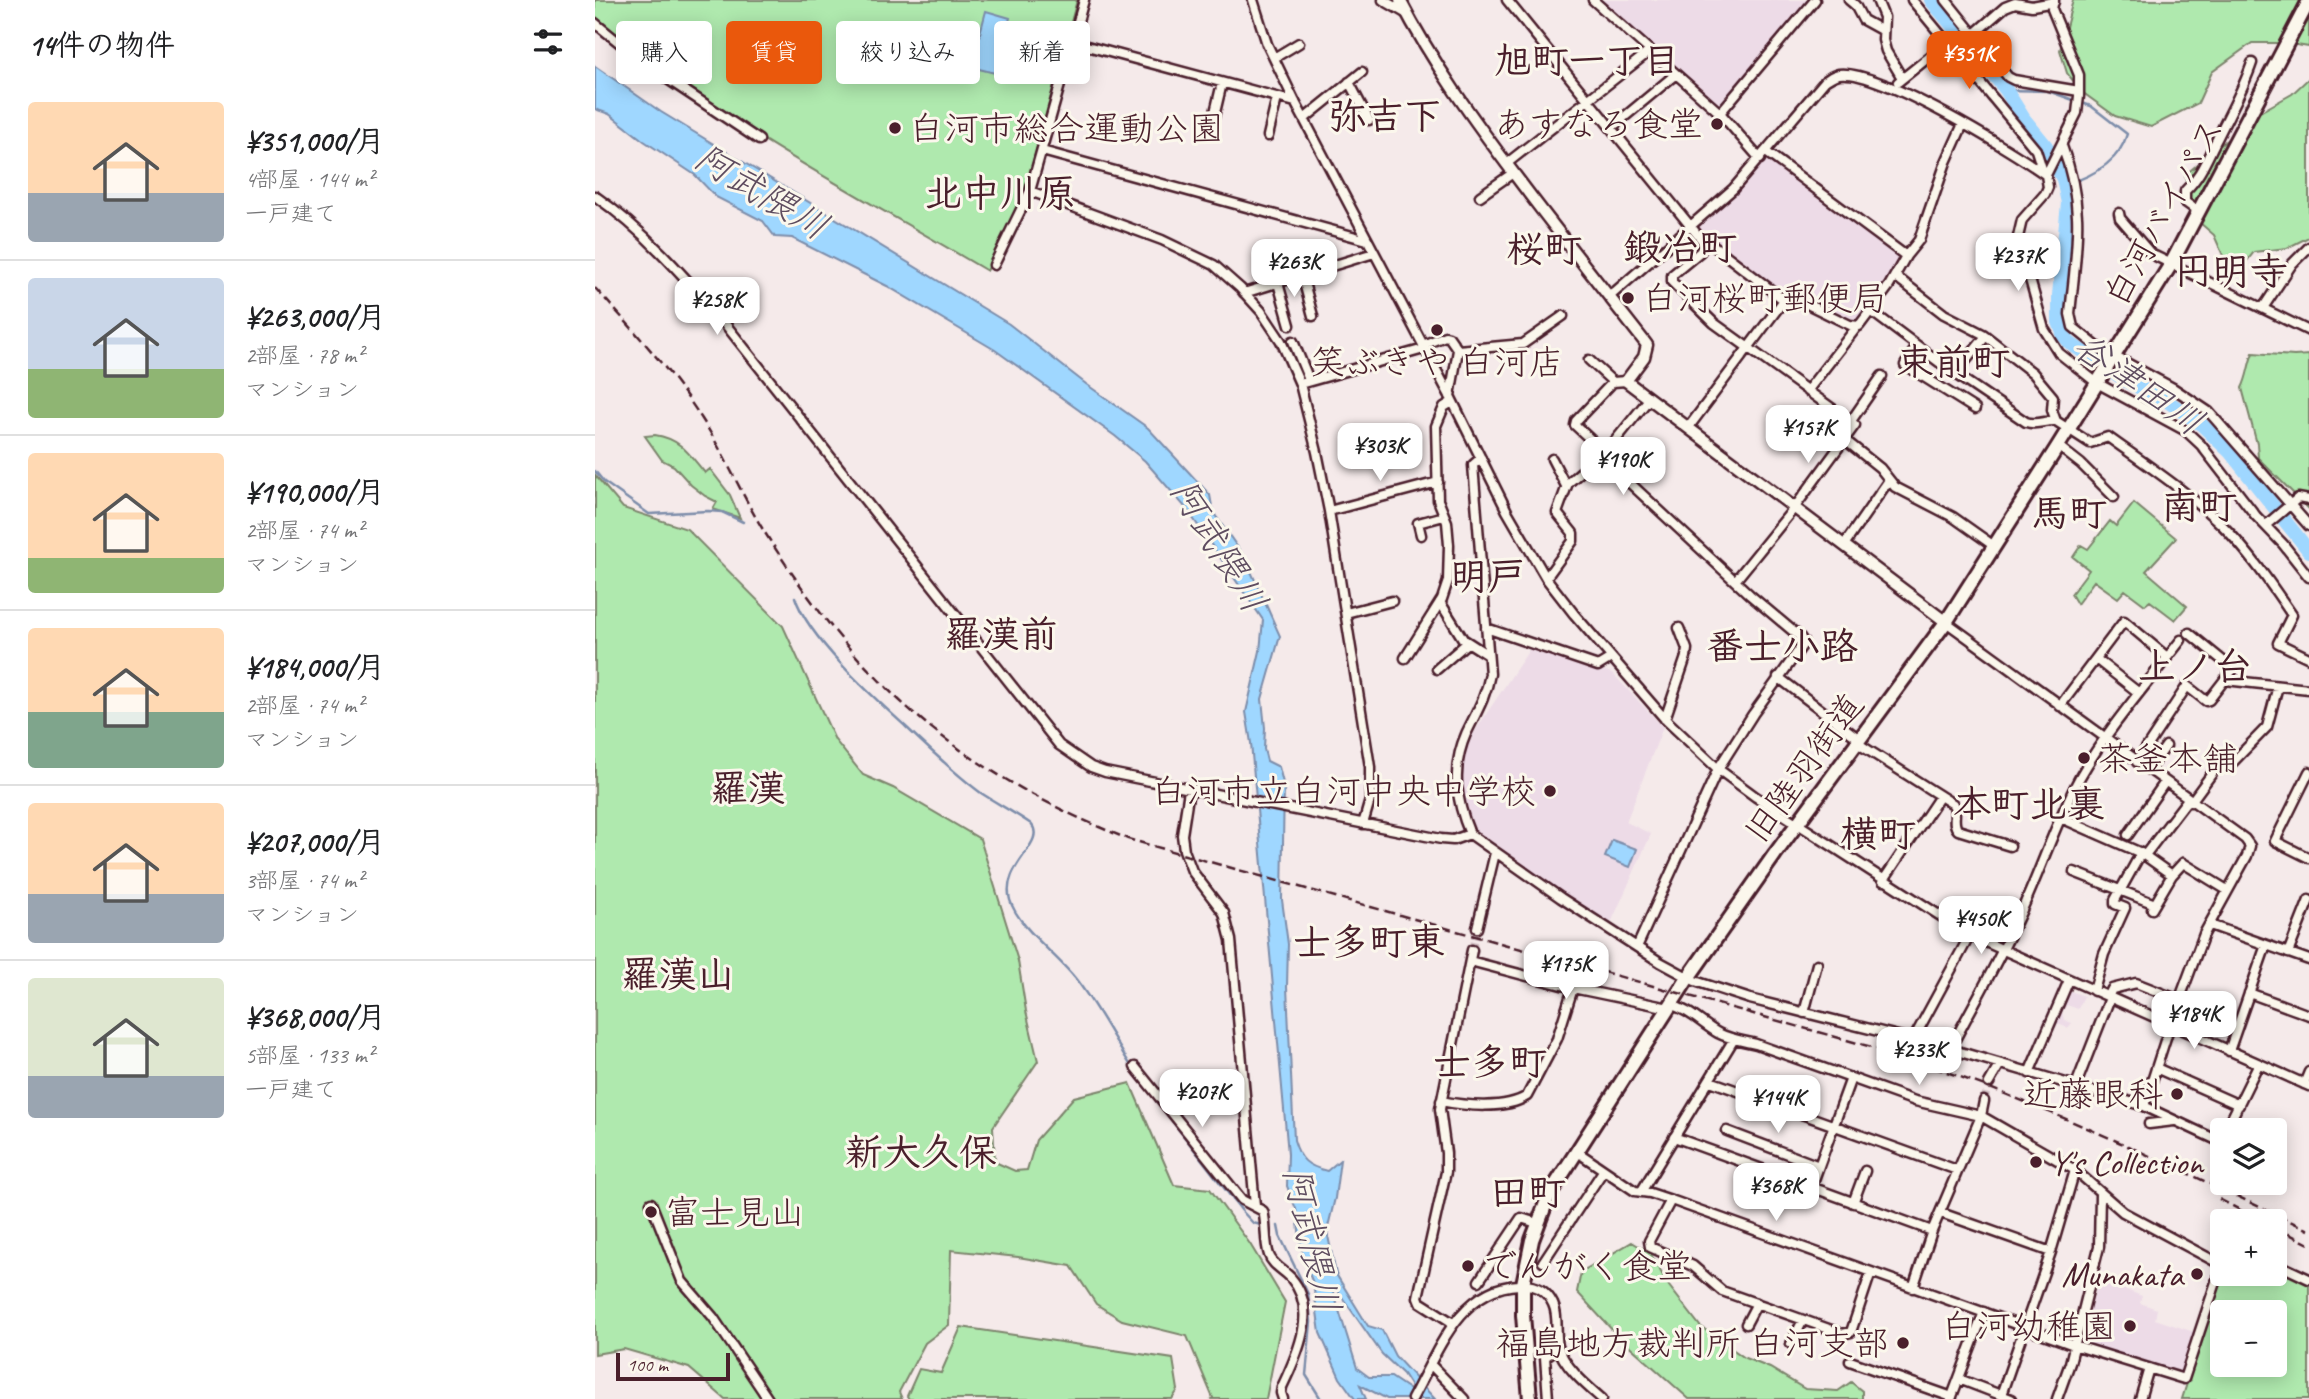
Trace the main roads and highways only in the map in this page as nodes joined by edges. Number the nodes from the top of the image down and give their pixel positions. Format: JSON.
{"nodes":[{"id":1,"x":1400,"y":0,"type":"edge"},
{"id":2,"x":2309,"y":1,"type":"edge"},
{"id":3,"x":1946,"y":622,"type":"junction"},
{"id":4,"x":1530,"y":1399,"type":"edge"}],
"edges":[{"from":1,"to":3,"type":"main road"},
{"from":2,"to":3,"type":"highway","name":"白河バイパス"},
{"from":3,"to":4,"type":"highway","name":"旧陸羽街道"}]}
